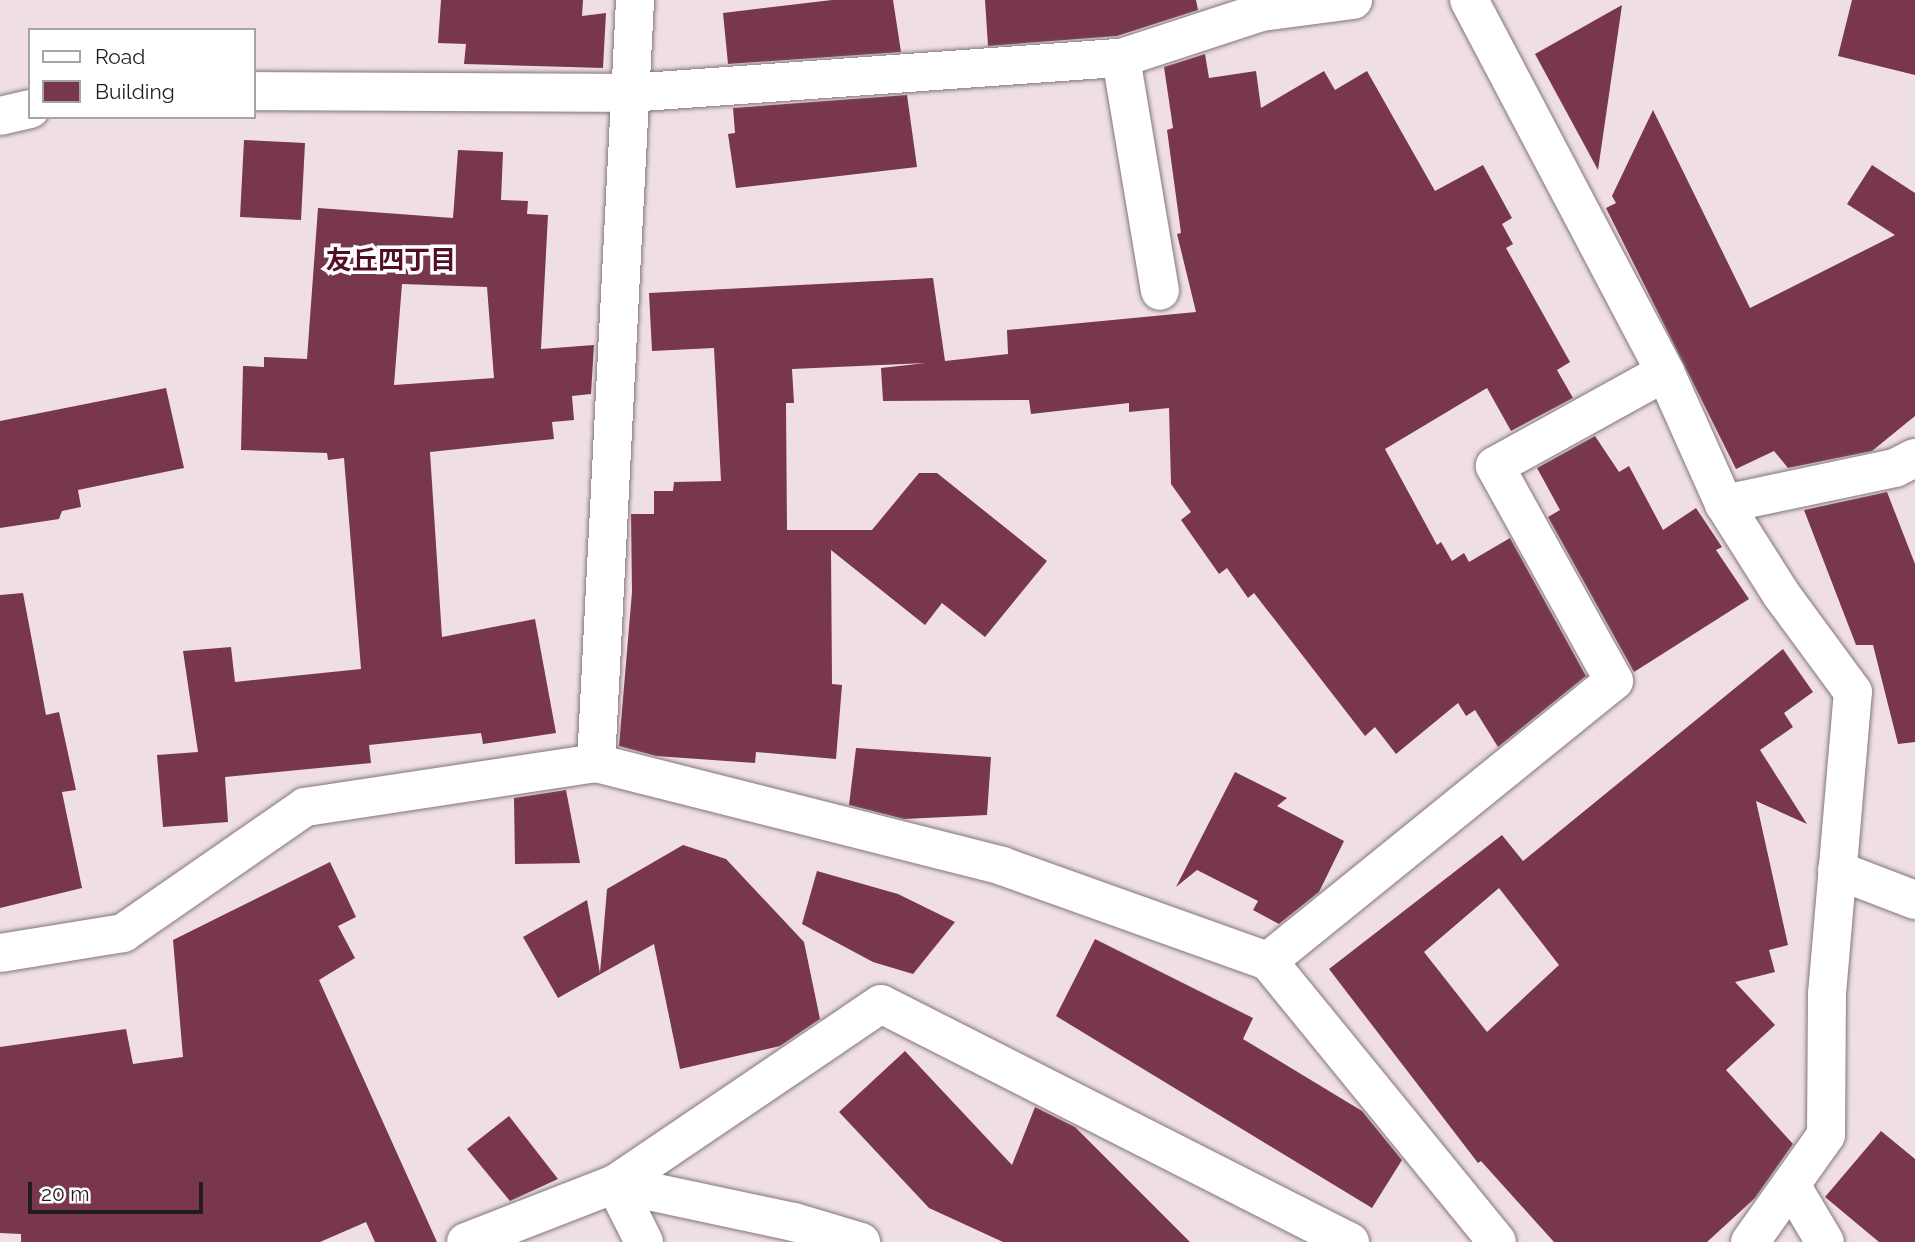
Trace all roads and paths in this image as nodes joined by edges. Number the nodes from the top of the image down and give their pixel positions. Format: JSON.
{"nodes":[{"id":1,"x":635,"y":0,"type":"edge"},
{"id":2,"x":1353,"y":0,"type":"edge"},
{"id":3,"x":1469,"y":0,"type":"edge"},
{"id":4,"x":1121,"y":58,"type":"junction"},
{"id":5,"x":256,"y":91,"type":"edge"},
{"id":6,"x":629,"y":93,"type":"junction"},
{"id":7,"x":28,"y":109,"type":"edge"},
{"id":8,"x":0,"y":116,"type":"edge"},
{"id":9,"x":1160,"y":291,"type":"dead end"},
{"id":10,"x":1665,"y":372,"type":"junction"},
{"id":11,"x":1915,"y":458,"type":"edge"},
{"id":12,"x":1724,"y":504,"type":"junction"},
{"id":13,"x":596,"y":762,"type":"junction"},
{"id":14,"x":1838,"y":870,"type":"junction"},
{"id":15,"x":1915,"y":900,"type":"edge"},
{"id":16,"x":0,"y":953,"type":"edge"},
{"id":17,"x":1268,"y":961,"type":"junction"},
{"id":18,"x":615,"y":1184,"type":"junction"},
{"id":19,"x":1791,"y":1185,"type":"junction"},
{"id":20,"x":467,"y":1242,"type":"edge"},
{"id":21,"x":644,"y":1242,"type":"edge"},
{"id":22,"x":861,"y":1242,"type":"edge"},
{"id":23,"x":1350,"y":1242,"type":"edge"},
{"id":24,"x":1497,"y":1242,"type":"edge"},
{"id":25,"x":1750,"y":1242,"type":"edge"},
{"id":26,"x":1825,"y":1242,"type":"edge"}],
"edges":[{"from":1,"to":6,"type":"street"},
{"from":2,"to":4,"type":"street"},
{"from":3,"to":10,"type":"street"},
{"from":4,"to":6,"type":"street"},
{"from":4,"to":9,"type":"street"},
{"from":5,"to":6,"type":"street"},
{"from":6,"to":13,"type":"street"},
{"from":7,"to":8,"type":"street"},
{"from":10,"to":12,"type":"street"},
{"from":10,"to":17,"type":"street"},
{"from":11,"to":12,"type":"street"},
{"from":12,"to":14,"type":"street"},
{"from":13,"to":16,"type":"street"},
{"from":13,"to":17,"type":"street"},
{"from":14,"to":15,"type":"street"},
{"from":14,"to":19,"type":"street"},
{"from":17,"to":24,"type":"street"},
{"from":18,"to":20,"type":"street"},
{"from":18,"to":21,"type":"street"},
{"from":18,"to":22,"type":"street"},
{"from":18,"to":23,"type":"street"},
{"from":19,"to":25,"type":"street"},
{"from":19,"to":26,"type":"street"}]}
